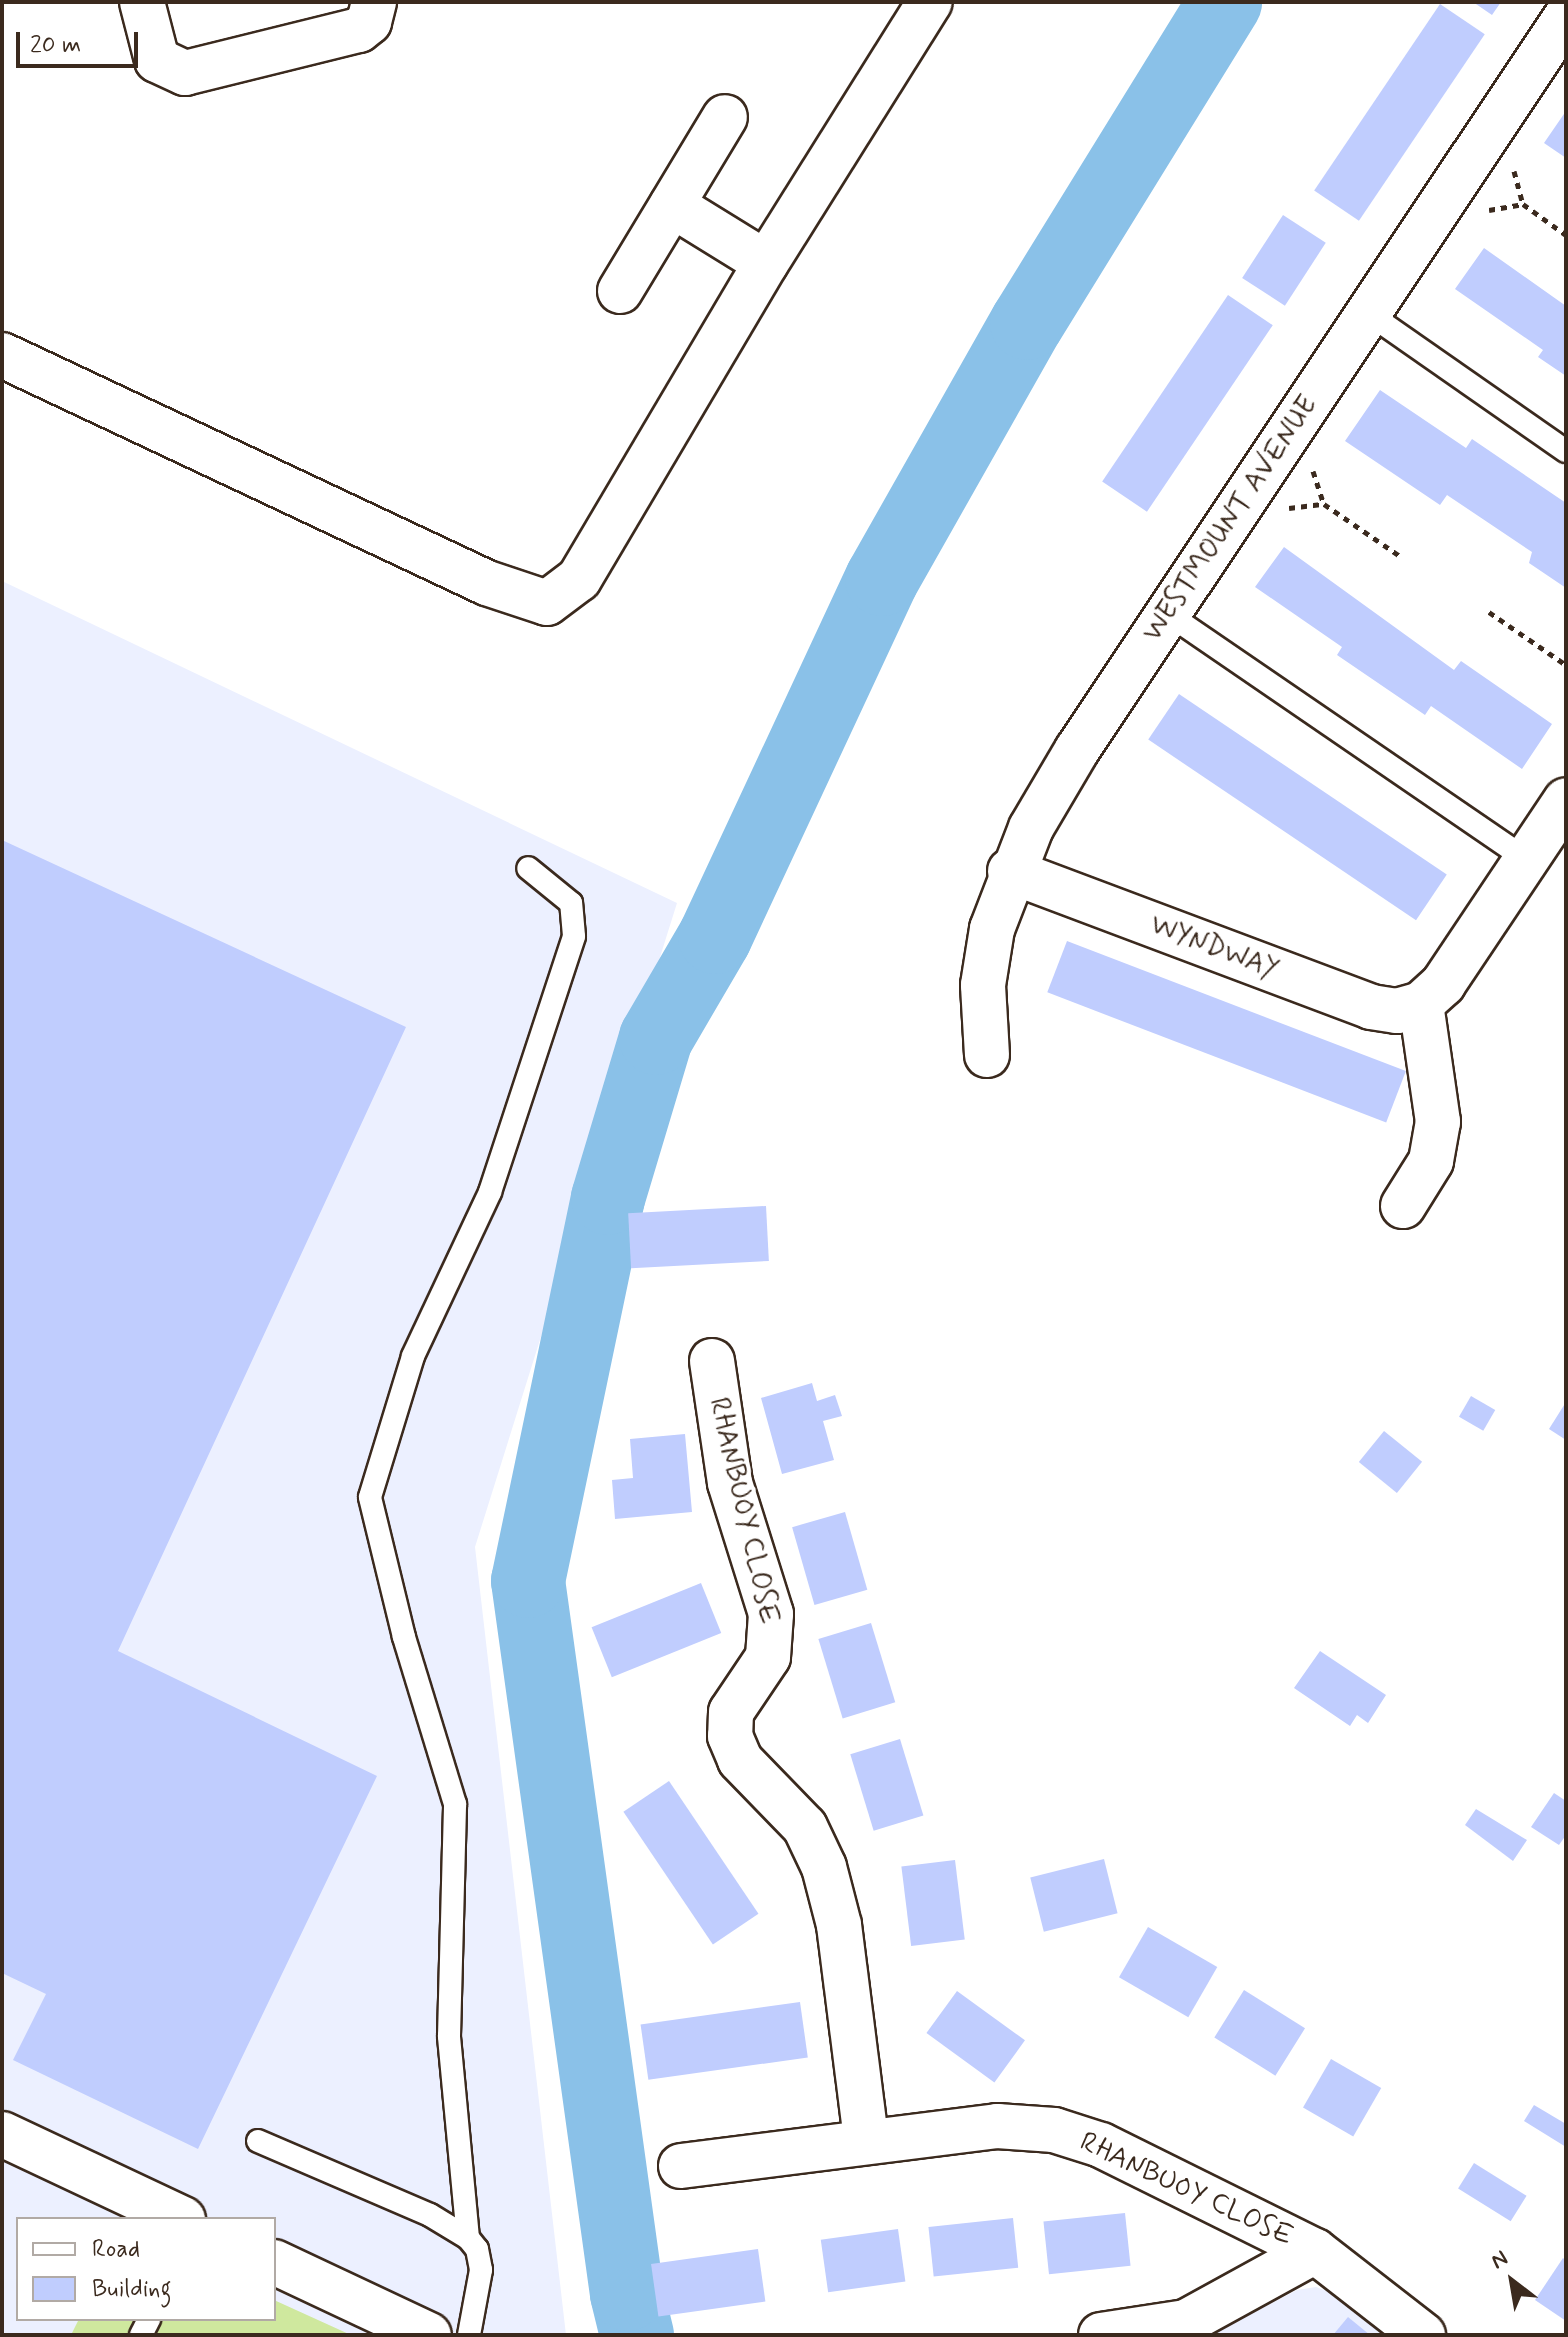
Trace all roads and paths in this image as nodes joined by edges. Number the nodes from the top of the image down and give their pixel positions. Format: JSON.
{"nodes":[{"id":1,"x":142,"y":2,"type":"edge"},
{"id":2,"x":374,"y":2,"type":"edge"},
{"id":3,"x":930,"y":2,"type":"edge"},
{"id":4,"x":1566,"y":17,"type":"edge"},
{"id":5,"x":725,"y":117,"type":"dead end"},
{"id":6,"x":1499,"y":118,"type":"junction"},
{"id":7,"x":672,"y":205,"type":"junction"},
{"id":8,"x":1566,"y":235,"type":"edge"},
{"id":9,"x":766,"y":263,"type":"junction"},
{"id":10,"x":620,"y":291,"type":"dead end"},
{"id":11,"x":1368,"y":313,"type":"junction"},
{"id":12,"x":2,"y":355,"type":"edge"},
{"id":13,"x":1566,"y":451,"type":"edge"},
{"id":14,"x":1324,"y":504,"type":"dead end"},
{"id":15,"x":1400,"y":556,"type":"dead end"},
{"id":16,"x":1489,"y":612,"type":"dead end"},
{"id":17,"x":1168,"y":614,"type":"junction"},
{"id":18,"x":1566,"y":665,"type":"edge"},
{"id":19,"x":1566,"y":800,"type":"edge"},
{"id":20,"x":1526,"y":859,"type":"junction"},
{"id":21,"x":528,"y":868,"type":"dead end"},
{"id":22,"x":1010,"y":871,"type":"junction"},
{"id":23,"x":1421,"y":1004,"type":"junction"},
{"id":24,"x":987,"y":1055,"type":"dead end"},
{"id":25,"x":1403,"y":1206,"type":"dead end"},
{"id":26,"x":712,"y":1361,"type":"dead end"},
{"id":27,"x":2,"y":2134,"type":"edge"},
{"id":28,"x":866,"y":2140,"type":"junction"},
{"id":29,"x":258,"y":2141,"type":"dead end"},
{"id":30,"x":681,"y":2166,"type":"dead end"},
{"id":31,"x":179,"y":2217,"type":"edge"},
{"id":32,"x":468,"y":2238,"type":"junction"},
{"id":33,"x":1315,"y":2251,"type":"junction"},
{"id":34,"x":276,"y":2263,"type":"edge"},
{"id":35,"x":429,"y":2335,"type":"edge"},
{"id":36,"x":469,"y":2335,"type":"edge"},
{"id":37,"x":1101,"y":2335,"type":"edge"},
{"id":38,"x":1423,"y":2335,"type":"edge"}],
"edges":[{"from":1,"to":2,"type":"street"},
{"from":3,"to":9,"type":"street"},
{"from":4,"to":6,"type":"street","name":"WESTMOUNT AVENUE"},
{"from":5,"to":7,"type":"street"},
{"from":6,"to":8,"type":"path"},
{"from":6,"to":11,"type":"street","name":"WESTMOUNT AVENUE"},
{"from":7,"to":9,"type":"street"},
{"from":7,"to":10,"type":"street"},
{"from":9,"to":12,"type":"street"},
{"from":11,"to":13,"type":"lane"},
{"from":11,"to":17,"type":"street","name":"WESTMOUNT AVENUE"},
{"from":14,"to":15,"type":"path"},
{"from":16,"to":18,"type":"path"},
{"from":17,"to":20,"type":"lane"},
{"from":17,"to":22,"type":"street","name":"WESTMOUNT AVENUE"},
{"from":19,"to":20,"type":"street"},
{"from":20,"to":23,"type":"street"},
{"from":21,"to":32,"type":"lane"},
{"from":22,"to":23,"type":"street","name":"WYNDWAY"},
{"from":22,"to":24,"type":"street","name":"WESTMOUNT AVENUE"},
{"from":23,"to":25,"type":"street"},
{"from":26,"to":28,"type":"street","name":"RHANBUOY CLOSE"},
{"from":27,"to":31,"type":"street"},
{"from":28,"to":30,"type":"street","name":"RHANBUOY CLOSE"},
{"from":28,"to":33,"type":"street","name":"RHANBUOY CLOSE"},
{"from":29,"to":32,"type":"lane"},
{"from":32,"to":36,"type":"lane"},
{"from":33,"to":37,"type":"street","name":"RHANBUOY CLOSE"},
{"from":33,"to":38,"type":"street","name":"RHANBUOY CLOSE"},
{"from":34,"to":35,"type":"street"}]}
